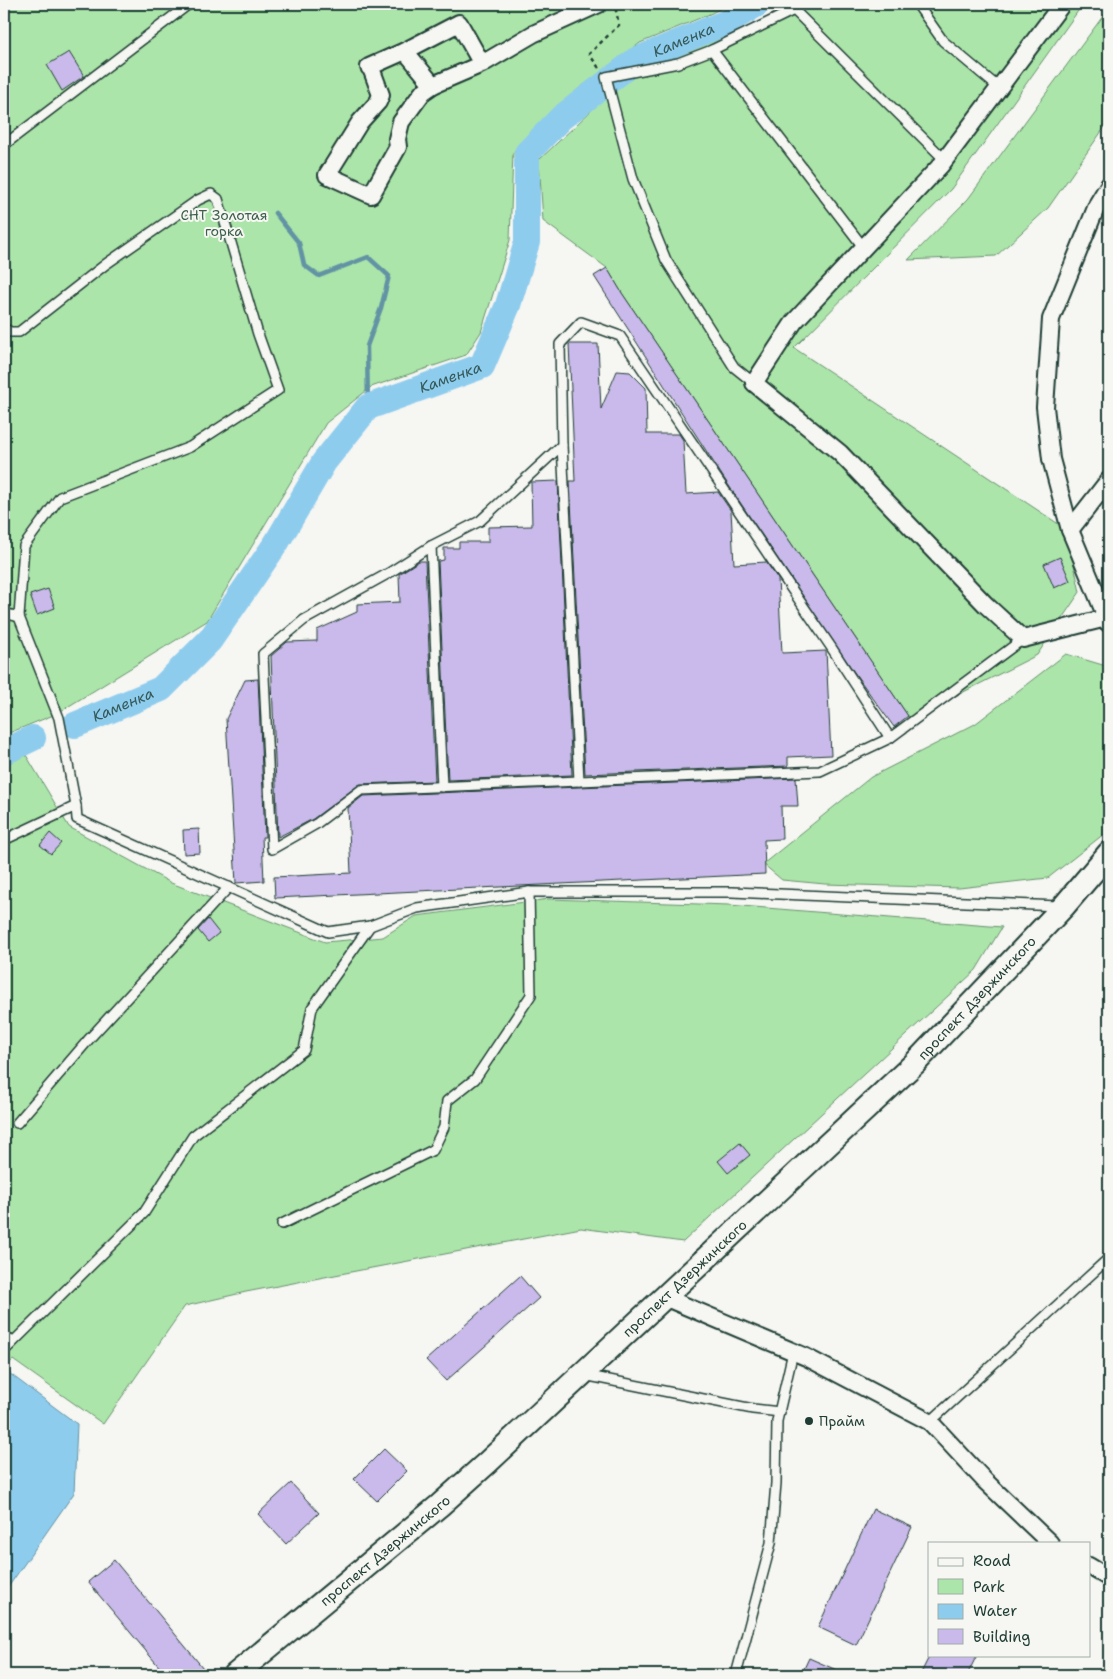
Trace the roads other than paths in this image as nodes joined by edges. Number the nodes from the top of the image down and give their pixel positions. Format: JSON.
{"nodes":[{"id":1,"x":189,"y":4,"type":"edge"},
{"id":2,"x":599,"y":4,"type":"edge"},
{"id":3,"x":917,"y":4,"type":"edge"},
{"id":4,"x":798,"y":7,"type":"edge"},
{"id":5,"x":1055,"y":7,"type":"edge"},
{"id":6,"x":712,"y":50,"type":"junction"},
{"id":7,"x":405,"y":51,"type":"junction"},
{"id":8,"x":482,"y":64,"type":"junction"},
{"id":9,"x":433,"y":85,"type":"junction"},
{"id":10,"x":999,"y":88,"type":"junction"},
{"id":11,"x":4,"y":145,"type":"edge"},
{"id":12,"x":945,"y":160,"type":"junction"},
{"id":13,"x":1109,"y":185,"type":"edge"},
{"id":14,"x":864,"y":248,"type":"junction"},
{"id":15,"x":4,"y":328,"type":"edge"},
{"id":16,"x":754,"y":383,"type":"junction"},
{"id":17,"x":562,"y":445,"type":"junction"},
{"id":18,"x":1109,"y":480,"type":"edge"},
{"id":19,"x":1070,"y":530,"type":"junction"},
{"id":20,"x":431,"y":546,"type":"junction"},
{"id":21,"x":4,"y":613,"type":"edge"},
{"id":22,"x":19,"y":617,"type":"junction"},
{"id":23,"x":1108,"y":621,"type":"edge"},
{"id":24,"x":1023,"y":639,"type":"junction"},
{"id":25,"x":890,"y":738,"type":"junction"},
{"id":26,"x":580,"y":781,"type":"junction"},
{"id":27,"x":442,"y":787,"type":"junction"},
{"id":28,"x":76,"y":806,"type":"junction"},
{"id":29,"x":4,"y":840,"type":"edge"},
{"id":30,"x":1109,"y":853,"type":"edge"},
{"id":31,"x":229,"y":887,"type":"junction"},
{"id":32,"x":529,"y":892,"type":"junction"},
{"id":33,"x":1064,"y":906,"type":"junction"},
{"id":34,"x":370,"y":926,"type":"junction"},
{"id":35,"x":17,"y":1122,"type":"dead end"},
{"id":36,"x":282,"y":1224,"type":"dead end"},
{"id":37,"x":1109,"y":1258,"type":"edge"},
{"id":38,"x":664,"y":1297,"type":"junction"},
{"id":39,"x":4,"y":1336,"type":"edge"},
{"id":40,"x":12,"y":1343,"type":"junction"},
{"id":41,"x":4,"y":1351,"type":"edge"},
{"id":42,"x":793,"y":1352,"type":"junction"},
{"id":43,"x":582,"y":1374,"type":"junction"},
{"id":44,"x":780,"y":1412,"type":"junction"},
{"id":45,"x":930,"y":1422,"type":"junction"},
{"id":46,"x":1049,"y":1542,"type":"edge"},
{"id":47,"x":1090,"y":1567,"type":"edge"},
{"id":48,"x":1109,"y":1578,"type":"edge"},
{"id":49,"x":235,"y":1675,"type":"edge"},
{"id":50,"x":736,"y":1675,"type":"edge"}],
"edges":[{"from":1,"to":11,"type":"lane"},
{"from":2,"to":8,"type":"street"},
{"from":3,"to":10,"type":"lane"},
{"from":4,"to":6,"type":"lane"},
{"from":4,"to":12,"type":"lane"},
{"from":5,"to":10,"type":"street"},
{"from":6,"to":14,"type":"lane"},
{"from":6,"to":16,"type":"lane"},
{"from":7,"to":8,"type":"street"},
{"from":7,"to":9,"type":"street"},
{"from":7,"to":9,"type":"street"},
{"from":8,"to":9,"type":"street"},
{"from":10,"to":12,"type":"street"},
{"from":12,"to":14,"type":"street"},
{"from":13,"to":19,"type":"street"},
{"from":14,"to":16,"type":"street"},
{"from":15,"to":22,"type":"lane"},
{"from":16,"to":24,"type":"street"},
{"from":17,"to":20,"type":"lane"},
{"from":17,"to":25,"type":"lane"},
{"from":17,"to":26,"type":"lane"},
{"from":18,"to":19,"type":"street"},
{"from":19,"to":23,"type":"street"},
{"from":20,"to":27,"type":"lane"},
{"from":20,"to":27,"type":"lane"},
{"from":21,"to":22,"type":"lane"},
{"from":22,"to":28,"type":"lane"},
{"from":23,"to":24,"type":"street"},
{"from":24,"to":25,"type":"lane"},
{"from":25,"to":26,"type":"lane"},
{"from":26,"to":27,"type":"lane"},
{"from":28,"to":29,"type":"lane"},
{"from":28,"to":31,"type":"lane"},
{"from":30,"to":33,"type":"street","name":"проспект Дзержинского"},
{"from":31,"to":34,"type":"lane"},
{"from":31,"to":35,"type":"lane"},
{"from":32,"to":33,"type":"lane"},
{"from":32,"to":34,"type":"lane"},
{"from":32,"to":36,"type":"lane"},
{"from":33,"to":38,"type":"street","name":"проспект Дзержинского"},
{"from":34,"to":40,"type":"lane"},
{"from":37,"to":45,"type":"lane"},
{"from":38,"to":42,"type":"street"},
{"from":38,"to":43,"type":"street","name":"проспект Дзержинского"},
{"from":39,"to":40,"type":"lane"},
{"from":40,"to":41,"type":"lane"},
{"from":42,"to":44,"type":"lane"},
{"from":42,"to":45,"type":"street"},
{"from":43,"to":44,"type":"lane"},
{"from":43,"to":49,"type":"street","name":"проспект Дзержинского"},
{"from":44,"to":50,"type":"lane"},
{"from":45,"to":46,"type":"street"},
{"from":47,"to":48,"type":"street"}]}
